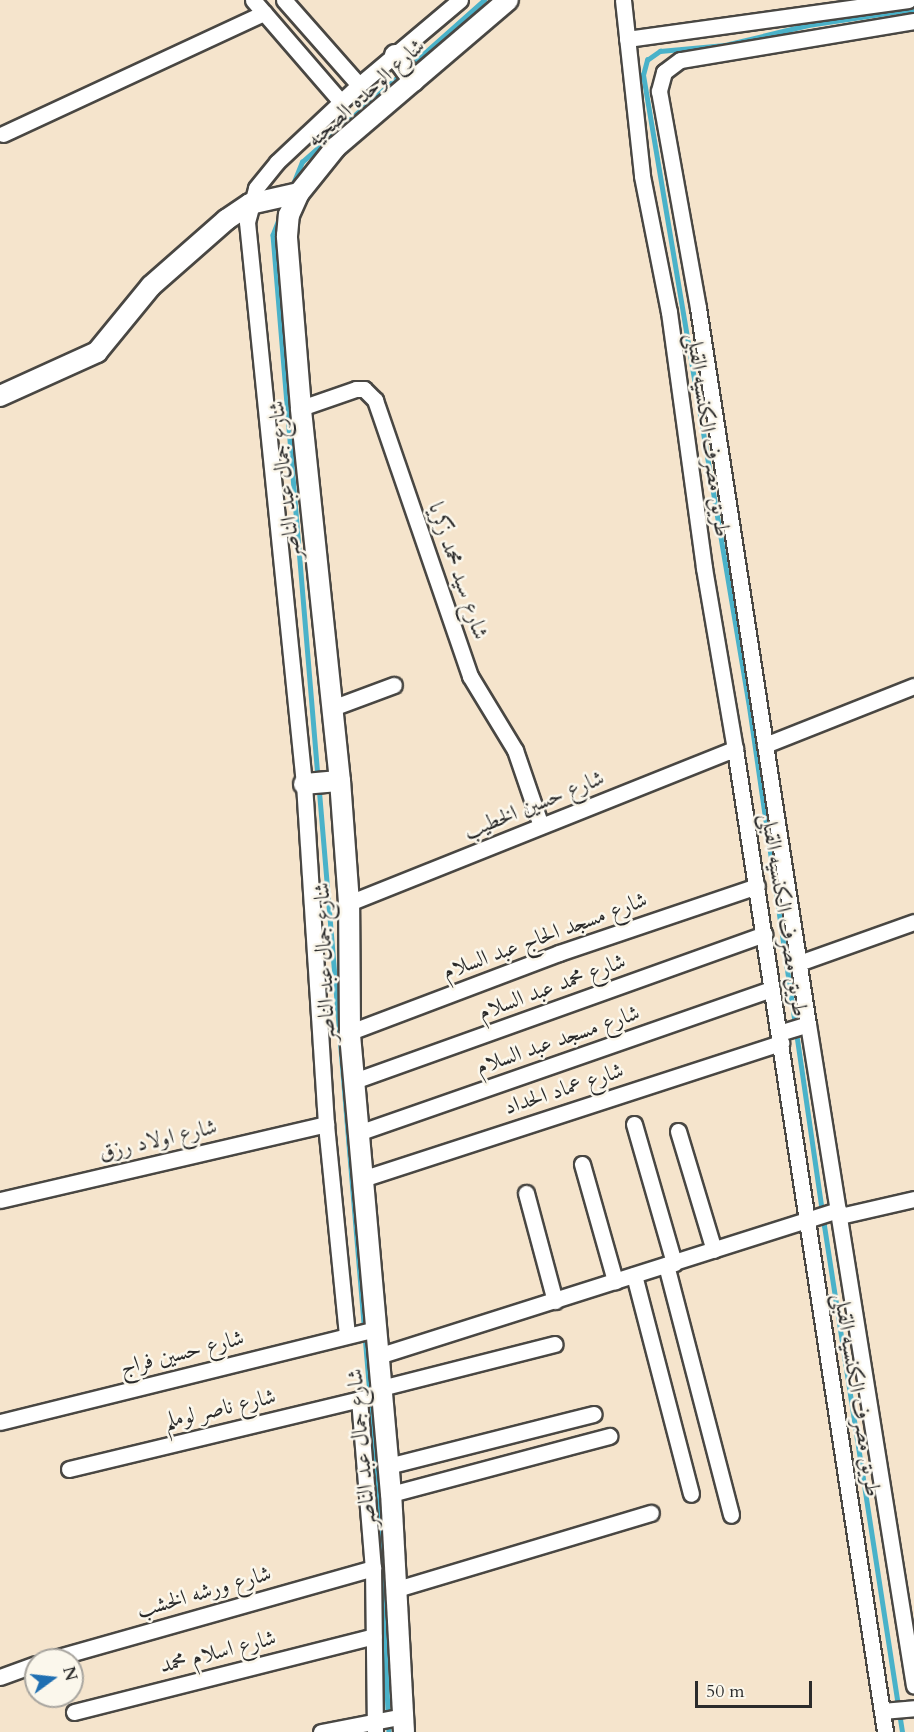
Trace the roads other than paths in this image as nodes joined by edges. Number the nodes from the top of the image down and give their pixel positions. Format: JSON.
{"nodes":[{"id":1,"x":253,"y":0,"type":"edge"},
{"id":2,"x":284,"y":0,"type":"edge"},
{"id":3,"x":460,"y":0,"type":"edge"},
{"id":4,"x":508,"y":0,"type":"edge"},
{"id":5,"x":623,"y":0,"type":"edge"},
{"id":6,"x":908,"y":0,"type":"edge"},
{"id":7,"x":264,"y":13,"type":"junction"},
{"id":8,"x":914,"y":21,"type":"edge"},
{"id":9,"x":627,"y":39,"type":"junction"},
{"id":10,"x":405,"y":69,"type":"junction"},
{"id":11,"x":359,"y":85,"type":"junction"},
{"id":12,"x":661,"y":100,"type":"junction"},
{"id":13,"x":341,"y":102,"type":"junction"},
{"id":14,"x":633,"y":105,"type":"junction"},
{"id":15,"x":3,"y":134,"type":"dead end"},
{"id":16,"x":295,"y":194,"type":"junction"},
{"id":17,"x":259,"y":202,"type":"junction"},
{"id":18,"x":0,"y":396,"type":"edge"},
{"id":19,"x":301,"y":408,"type":"junction"},
{"id":20,"x":394,"y":685,"type":"dead end"},
{"id":21,"x":914,"y":686,"type":"edge"},
{"id":22,"x":332,"y":708,"type":"junction"},
{"id":23,"x":765,"y":745,"type":"junction"},
{"id":24,"x":735,"y":749,"type":"junction"},
{"id":25,"x":337,"y":781,"type":"junction"},
{"id":26,"x":308,"y":783,"type":"junction"},
{"id":27,"x":541,"y":826,"type":"junction"},
{"id":28,"x":757,"y":886,"type":"junction"},
{"id":29,"x":349,"y":903,"type":"junction"},
{"id":30,"x":914,"y":922,"type":"edge"},
{"id":31,"x":764,"y":934,"type":"junction"},
{"id":32,"x":799,"y":963,"type":"junction"},
{"id":33,"x":772,"y":989,"type":"junction"},
{"id":34,"x":808,"y":1024,"type":"junction"},
{"id":35,"x":350,"y":1032,"type":"junction"},
{"id":36,"x":780,"y":1038,"type":"junction"},
{"id":37,"x":354,"y":1081,"type":"junction"},
{"id":38,"x":326,"y":1124,"type":"junction"},
{"id":39,"x":634,"y":1124,"type":"dead end"},
{"id":40,"x":678,"y":1131,"type":"dead end"},
{"id":41,"x":358,"y":1133,"type":"junction"},
{"id":42,"x":582,"y":1164,"type":"dead end"},
{"id":43,"x":362,"y":1179,"type":"junction"},
{"id":44,"x":526,"y":1193,"type":"dead end"},
{"id":45,"x":914,"y":1198,"type":"edge"},
{"id":46,"x":0,"y":1200,"type":"edge"},
{"id":47,"x":839,"y":1213,"type":"junction"},
{"id":48,"x":808,"y":1220,"type":"junction"},
{"id":49,"x":714,"y":1250,"type":"junction"},
{"id":50,"x":670,"y":1264,"type":"junction"},
{"id":51,"x":634,"y":1275,"type":"junction"},
{"id":52,"x":615,"y":1281,"type":"junction"},
{"id":53,"x":555,"y":1301,"type":"junction"},
{"id":54,"x":363,"y":1332,"type":"junction"},
{"id":55,"x":555,"y":1344,"type":"dead end"},
{"id":56,"x":378,"y":1356,"type":"junction"},
{"id":57,"x":373,"y":1395,"type":"junction"},
{"id":58,"x":594,"y":1414,"type":"dead end"},
{"id":59,"x":0,"y":1422,"type":"edge"},
{"id":60,"x":609,"y":1436,"type":"dead end"},
{"id":61,"x":388,"y":1466,"type":"junction"},
{"id":62,"x":69,"y":1469,"type":"dead end"},
{"id":63,"x":391,"y":1494,"type":"junction"},
{"id":64,"x":691,"y":1494,"type":"dead end"},
{"id":65,"x":651,"y":1513,"type":"dead end"},
{"id":66,"x":731,"y":1515,"type":"dead end"},
{"id":67,"x":373,"y":1568,"type":"junction"},
{"id":68,"x":397,"y":1589,"type":"junction"},
{"id":69,"x":374,"y":1636,"type":"junction"},
{"id":70,"x":84,"y":1650,"type":"edge"},
{"id":71,"x":24,"y":1668,"type":"edge"},
{"id":72,"x":0,"y":1677,"type":"edge"},
{"id":73,"x":914,"y":1686,"type":"edge"},
{"id":74,"x":914,"y":1708,"type":"edge"},
{"id":75,"x":882,"y":1711,"type":"junction"},
{"id":76,"x":74,"y":1712,"type":"dead end"},
{"id":77,"x":390,"y":1722,"type":"edge"},
{"id":78,"x":321,"y":1732,"type":"edge"},
{"id":79,"x":885,"y":1732,"type":"edge"}],
"edges":[{"from":1,"to":7,"type":"street"},
{"from":2,"to":11,"type":"street"},
{"from":3,"to":10,"type":"street","name":"شارع الوحده الصحيه"},
{"from":4,"to":10,"type":"street","name":"شارع الوحده الصحيه"},
{"from":5,"to":9,"type":"street","name":"طريق مصرف الكنسيه القبلى"},
{"from":6,"to":9,"type":"street"},
{"from":7,"to":13,"type":"street"},
{"from":7,"to":15,"type":"street"},
{"from":8,"to":12,"type":"street"},
{"from":9,"to":14,"type":"street","name":"طريق مصرف الكنسيه القبلى"},
{"from":10,"to":11,"type":"street","name":"شارع الوحده الصحيه"},
{"from":10,"to":16,"type":"street","name":"شارع الوحده الصحيه"},
{"from":11,"to":13,"type":"street","name":"شارع الوحده الصحيه"},
{"from":12,"to":14,"type":"street"},
{"from":12,"to":23,"type":"street","name":"طريق مصرف الكنسيه القبلى"},
{"from":13,"to":17,"type":"street","name":"شارع الوحده الصحيه"},
{"from":14,"to":24,"type":"street","name":"طريق مصرف الكنسيه القبلى"},
{"from":16,"to":17,"type":"street","name":"شارع الوحده الصحيه"},
{"from":16,"to":19,"type":"street","name":"شارع جمال عبد الناصر"},
{"from":17,"to":18,"type":"street","name":"شارع الوحده الصحيه"},
{"from":17,"to":26,"type":"street","name":"شارع جمال عبد الناصر"},
{"from":19,"to":22,"type":"street","name":"شارع جمال عبد الناصر"},
{"from":19,"to":27,"type":"street","name":"شارع سيد محمد زكريا"},
{"from":20,"to":22,"type":"street"},
{"from":21,"to":23,"type":"street"},
{"from":22,"to":25,"type":"street","name":"شارع جمال عبد الناصر"},
{"from":23,"to":32,"type":"street","name":"طريق مصرف الكنسيه القبلى"},
{"from":24,"to":27,"type":"street","name":"شارع حسين الخطيب"},
{"from":24,"to":28,"type":"street","name":"طريق مصرف الكنسيه القبلى"},
{"from":25,"to":26,"type":"street"},
{"from":25,"to":29,"type":"street","name":"شارع جمال عبد الناصر"},
{"from":26,"to":38,"type":"street","name":"شارع جمال عبد الناصر"},
{"from":27,"to":29,"type":"street","name":"شارع حسين الخطيب"},
{"from":28,"to":31,"type":"street","name":"طريق مصرف الكنسيه القبلى"},
{"from":28,"to":35,"type":"street","name":"شارع مسجد الحاج عبد السلام"},
{"from":29,"to":35,"type":"street","name":"شارع جمال عبد الناصر"},
{"from":30,"to":32,"type":"street"},
{"from":31,"to":33,"type":"street","name":"طريق مصرف الكنسيه القبلى"},
{"from":31,"to":37,"type":"street","name":"شارع محمد عبد السلام"},
{"from":32,"to":34,"type":"street","name":"طريق مصرف الكنسيه القبلى"},
{"from":33,"to":36,"type":"street","name":"طريق مصرف الكنسيه القبلى"},
{"from":33,"to":41,"type":"street","name":"شارع مسجد عبد السلام"},
{"from":34,"to":36,"type":"street","name":"شارع عماد الحداد"},
{"from":34,"to":47,"type":"street","name":"طريق مصرف الكنسيه القبلى"},
{"from":35,"to":37,"type":"street","name":"شارع جمال عبد الناصر"},
{"from":36,"to":43,"type":"street","name":"شارع عماد الحداد"},
{"from":36,"to":48,"type":"street","name":"طريق مصرف الكنسيه القبلى"},
{"from":37,"to":41,"type":"street","name":"شارع جمال عبد الناصر"},
{"from":38,"to":46,"type":"street","name":"شارع اولاد رزق"},
{"from":38,"to":54,"type":"street","name":"شارع جمال عبد الناصر"},
{"from":39,"to":50,"type":"street"},
{"from":40,"to":49,"type":"street"},
{"from":41,"to":43,"type":"street","name":"شارع جمال عبد الناصر"},
{"from":42,"to":52,"type":"street"},
{"from":43,"to":54,"type":"street","name":"شارع جمال عبد الناصر"},
{"from":44,"to":53,"type":"street"},
{"from":45,"to":47,"type":"street"},
{"from":47,"to":48,"type":"street"},
{"from":47,"to":73,"type":"street","name":"طريق مصرف الكنسيه القبلى"},
{"from":48,"to":49,"type":"street"},
{"from":48,"to":75,"type":"street","name":"طريق مصرف الكنسيه القبلى"},
{"from":49,"to":50,"type":"street"},
{"from":50,"to":51,"type":"street"},
{"from":50,"to":66,"type":"street"},
{"from":51,"to":52,"type":"street"},
{"from":51,"to":64,"type":"street"},
{"from":52,"to":53,"type":"street"},
{"from":53,"to":56,"type":"street"},
{"from":54,"to":56,"type":"street","name":"شارع جمال عبد الناصر"},
{"from":54,"to":59,"type":"street","name":"شارع حسين فراج"},
{"from":55,"to":57,"type":"street","name":"شارع ناصر لوملم"},
{"from":56,"to":57,"type":"street","name":"شارع جمال عبد الناصر"},
{"from":57,"to":61,"type":"street","name":"شارع جمال عبد الناصر"},
{"from":57,"to":62,"type":"street","name":"شارع ناصر لوملم"},
{"from":57,"to":67,"type":"street","name":"شارع جمال عبد الناصر"},
{"from":58,"to":61,"type":"street"},
{"from":60,"to":63,"type":"street"},
{"from":61,"to":63,"type":"street","name":"شارع جمال عبد الناصر"},
{"from":63,"to":68,"type":"street","name":"شارع جمال عبد الناصر"},
{"from":65,"to":68,"type":"street"},
{"from":67,"to":69,"type":"street","name":"شارع جمال عبد الناصر"},
{"from":67,"to":70,"type":"street","name":"شارع ورشه الخشب"},
{"from":68,"to":77,"type":"street","name":"شارع جمال عبد الناصر"},
{"from":69,"to":76,"type":"street","name":"شارع اسلام محمد"},
{"from":69,"to":77,"type":"street","name":"شارع جمال عبد الناصر"},
{"from":71,"to":72,"type":"street"},
{"from":74,"to":75,"type":"street"},
{"from":75,"to":79,"type":"street","name":"طريق مصرف الكنسيه القبلى"},
{"from":77,"to":78,"type":"street"}]}
